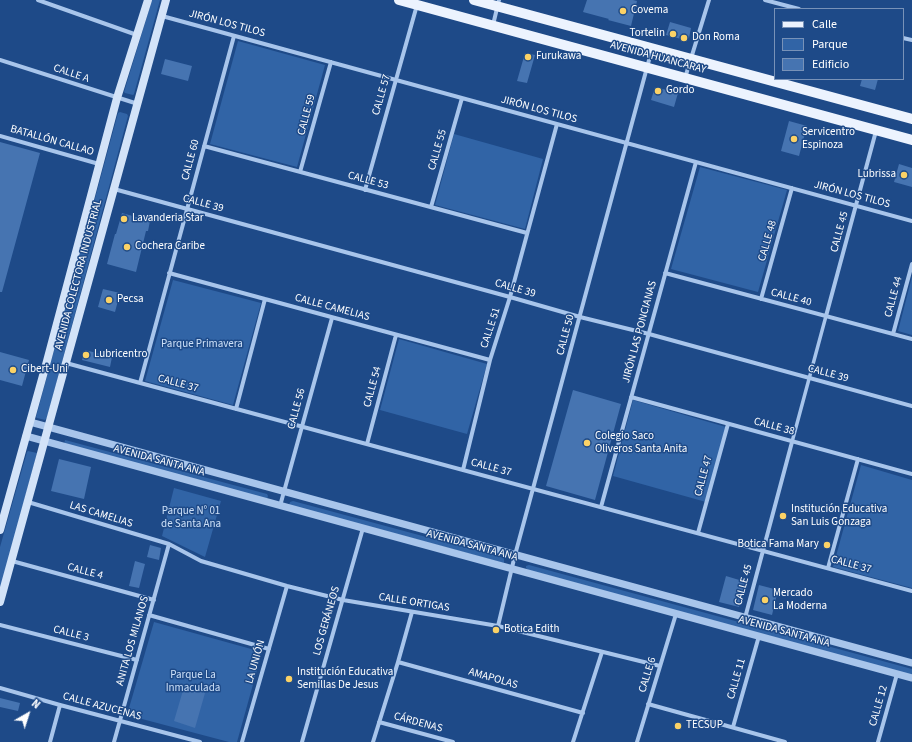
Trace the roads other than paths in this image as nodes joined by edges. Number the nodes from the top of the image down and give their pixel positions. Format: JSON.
{"nodes":[{"id":1,"x":38,"y":0,"type":"edge"},
{"id":2,"x":148,"y":0,"type":"edge"},
{"id":3,"x":166,"y":0,"type":"edge"},
{"id":4,"x":399,"y":0,"type":"edge"},
{"id":5,"x":474,"y":0,"type":"edge"},
{"id":6,"x":709,"y":0,"type":"edge"},
{"id":7,"x":765,"y":0,"type":"edge"},
{"id":8,"x":778,"y":2,"type":"edge"},
{"id":9,"x":499,"y":3,"type":"edge"},
{"id":10,"x":417,"y":5,"type":"junction"},
{"id":11,"x":796,"y":8,"type":"edge"},
{"id":12,"x":162,"y":16,"type":"junction"},
{"id":13,"x":493,"y":26,"type":"junction"},
{"id":14,"x":137,"y":35,"type":"junction"},
{"id":15,"x":234,"y":36,"type":"junction"},
{"id":16,"x":652,"y":48,"type":"junction"},
{"id":17,"x":690,"y":59,"type":"junction"},
{"id":18,"x":0,"y":60,"type":"edge"},
{"id":19,"x":331,"y":62,"type":"junction"},
{"id":20,"x":646,"y":67,"type":"junction"},
{"id":21,"x":685,"y":78,"type":"junction"},
{"id":22,"x":395,"y":80,"type":"junction"},
{"id":23,"x":118,"y":98,"type":"junction"},
{"id":24,"x":462,"y":98,"type":"junction"},
{"id":25,"x":138,"y":104,"type":"junction"},
{"id":26,"x":912,"y":120,"type":"edge"},
{"id":27,"x":557,"y":124,"type":"junction"},
{"id":28,"x":877,"y":130,"type":"junction"},
{"id":29,"x":0,"y":136,"type":"edge"},
{"id":30,"x":912,"y":140,"type":"edge"},
{"id":31,"x":626,"y":143,"type":"junction"},
{"id":32,"x":204,"y":146,"type":"junction"},
{"id":33,"x":696,"y":162,"type":"junction"},
{"id":34,"x":99,"y":164,"type":"junction"},
{"id":35,"x":300,"y":172,"type":"junction"},
{"id":36,"x":792,"y":188,"type":"junction"},
{"id":37,"x":114,"y":189,"type":"junction"},
{"id":38,"x":365,"y":190,"type":"junction"},
{"id":39,"x":856,"y":205,"type":"junction"},
{"id":40,"x":431,"y":207,"type":"junction"},
{"id":41,"x":187,"y":209,"type":"junction"},
{"id":42,"x":912,"y":221,"type":"edge"},
{"id":43,"x":527,"y":233,"type":"junction"},
{"id":44,"x":912,"y":264,"type":"edge"},
{"id":45,"x":169,"y":273,"type":"junction"},
{"id":46,"x":665,"y":273,"type":"junction"},
{"id":47,"x":510,"y":297,"type":"junction"},
{"id":48,"x":265,"y":299,"type":"junction"},
{"id":49,"x":761,"y":299,"type":"junction"},
{"id":50,"x":826,"y":316,"type":"junction"},
{"id":51,"x":580,"y":317,"type":"junction"},
{"id":52,"x":332,"y":318,"type":"junction"},
{"id":53,"x":649,"y":334,"type":"junction"},
{"id":54,"x":893,"y":334,"type":"junction"},
{"id":55,"x":396,"y":335,"type":"junction"},
{"id":56,"x":912,"y":339,"type":"edge"},
{"id":57,"x":490,"y":360,"type":"junction"},
{"id":58,"x":66,"y":363,"type":"junction"},
{"id":59,"x":810,"y":378,"type":"junction"},
{"id":60,"x":140,"y":383,"type":"junction"},
{"id":61,"x":632,"y":397,"type":"junction"},
{"id":62,"x":912,"y":406,"type":"edge"},
{"id":63,"x":236,"y":409,"type":"junction"},
{"id":64,"x":30,"y":422,"type":"junction"},
{"id":65,"x":728,"y":424,"type":"junction"},
{"id":66,"x":302,"y":426,"type":"junction"},
{"id":67,"x":48,"y":427,"type":"junction"},
{"id":68,"x":26,"y":436,"type":"junction"},
{"id":69,"x":44,"y":441,"type":"junction"},
{"id":70,"x":792,"y":442,"type":"junction"},
{"id":71,"x":367,"y":444,"type":"junction"},
{"id":72,"x":858,"y":459,"type":"junction"},
{"id":73,"x":463,"y":470,"type":"junction"},
{"id":74,"x":912,"y":474,"type":"edge"},
{"id":75,"x":533,"y":489,"type":"junction"},
{"id":76,"x":284,"y":492,"type":"junction"},
{"id":77,"x":28,"y":502,"type":"junction"},
{"id":78,"x":280,"y":506,"type":"junction"},
{"id":79,"x":602,"y":507,"type":"junction"},
{"id":80,"x":363,"y":528,"type":"junction"},
{"id":81,"x":0,"y":530,"type":"edge"},
{"id":82,"x":698,"y":533,"type":"junction"},
{"id":83,"x":170,"y":544,"type":"junction"},
{"id":84,"x":763,"y":550,"type":"junction"},
{"id":85,"x":516,"y":555,"type":"junction"},
{"id":86,"x":11,"y":561,"type":"junction"},
{"id":87,"x":828,"y":568,"type":"junction"},
{"id":88,"x":512,"y":569,"type":"junction"},
{"id":89,"x":286,"y":586,"type":"junction"},
{"id":90,"x":912,"y":591,"type":"edge"},
{"id":91,"x":154,"y":600,"type":"junction"},
{"id":92,"x":343,"y":600,"type":"junction"},
{"id":93,"x":0,"y":602,"type":"edge"},
{"id":94,"x":412,"y":612,"type":"junction"},
{"id":95,"x":676,"y":614,"type":"junction"},
{"id":96,"x":149,"y":615,"type":"junction"},
{"id":97,"x":745,"y":618,"type":"junction"},
{"id":98,"x":0,"y":625,"type":"edge"},
{"id":99,"x":498,"y":626,"type":"junction"},
{"id":100,"x":759,"y":636,"type":"junction"},
{"id":101,"x":269,"y":649,"type":"junction"},
{"id":102,"x":602,"y":652,"type":"junction"},
{"id":103,"x":137,"y":660,"type":"junction"},
{"id":104,"x":398,"y":662,"type":"junction"},
{"id":105,"x":912,"y":663,"type":"edge"},
{"id":106,"x":660,"y":666,"type":"junction"},
{"id":107,"x":897,"y":674,"type":"junction"},
{"id":108,"x":912,"y":678,"type":"edge"},
{"id":109,"x":0,"y":688,"type":"edge"},
{"id":110,"x":648,"y":704,"type":"junction"},
{"id":111,"x":60,"y":705,"type":"junction"},
{"id":112,"x":583,"y":713,"type":"junction"},
{"id":113,"x":119,"y":721,"type":"junction"},
{"id":114,"x":379,"y":722,"type":"junction"},
{"id":115,"x":733,"y":727,"type":"junction"},
{"id":116,"x":178,"y":736,"type":"junction"},
{"id":117,"x":50,"y":742,"type":"edge"},
{"id":118,"x":114,"y":742,"type":"edge"},
{"id":119,"x":177,"y":742,"type":"edge"},
{"id":120,"x":200,"y":742,"type":"edge"},
{"id":121,"x":242,"y":742,"type":"edge"},
{"id":122,"x":302,"y":742,"type":"edge"},
{"id":123,"x":373,"y":742,"type":"edge"},
{"id":124,"x":453,"y":742,"type":"edge"},
{"id":125,"x":573,"y":742,"type":"edge"},
{"id":126,"x":637,"y":742,"type":"edge"},
{"id":127,"x":786,"y":742,"type":"edge"},
{"id":128,"x":878,"y":742,"type":"edge"}],
"edges":[{"from":1,"to":14,"type":"street"},
{"from":2,"to":14,"type":"main road","name":"AVENIDA COLECTORA INDUSTRIAL"},
{"from":3,"to":12,"type":"main road","name":"AVENIDA COLECTORA INDUSTRIAL"},
{"from":4,"to":10,"type":"main road","name":"AVENIDA HUANCARAY"},
{"from":5,"to":9,"type":"main road","name":"AVENIDA HUANCARAY"},
{"from":6,"to":17,"type":"street"},
{"from":7,"to":8,"type":"street"},
{"from":8,"to":11,"type":"street"},
{"from":9,"to":13,"type":"street"},
{"from":9,"to":16,"type":"main road","name":"AVENIDA HUANCARAY"},
{"from":10,"to":13,"type":"main road","name":"AVENIDA HUANCARAY"},
{"from":10,"to":22,"type":"street","name":"CALLE 57"},
{"from":12,"to":15,"type":"street","name":"JIRÓN LOS TILOS"},
{"from":12,"to":25,"type":"main road","name":"AVENIDA COLECTORA INDUSTRIAL"},
{"from":13,"to":20,"type":"main road","name":"AVENIDA HUANCARAY"},
{"from":14,"to":23,"type":"main road","name":"AVENIDA COLECTORA INDUSTRIAL"},
{"from":15,"to":19,"type":"street","name":"JIRÓN LOS TILOS"},
{"from":15,"to":32,"type":"street","name":"CALLE 60"},
{"from":16,"to":17,"type":"main road","name":"AVENIDA HUANCARAY"},
{"from":16,"to":20,"type":"street","name":"CALLE 50"},
{"from":17,"to":21,"type":"street"},
{"from":17,"to":26,"type":"main road","name":"AVENIDA HUANCARAY"},
{"from":18,"to":23,"type":"street","name":"CALLE A"},
{"from":19,"to":22,"type":"street","name":"JIRÓN LOS TILOS"},
{"from":19,"to":35,"type":"street","name":"CALLE 59"},
{"from":20,"to":21,"type":"main road","name":"AVENIDA HUANCARAY"},
{"from":20,"to":31,"type":"street","name":"CALLE 50"},
{"from":21,"to":28,"type":"main road","name":"AVENIDA HUANCARAY"},
{"from":22,"to":24,"type":"street","name":"JIRÓN LOS TILOS"},
{"from":22,"to":38,"type":"street","name":"CALLE 57"},
{"from":23,"to":25,"type":"street","name":"CALLE A"},
{"from":23,"to":34,"type":"main road","name":"AVENIDA COLECTORA INDUSTRIAL"},
{"from":24,"to":27,"type":"street","name":"JIRÓN LOS TILOS"},
{"from":24,"to":40,"type":"street","name":"CALLE 55"},
{"from":25,"to":37,"type":"main road","name":"AVENIDA COLECTORA INDUSTRIAL"},
{"from":27,"to":31,"type":"street","name":"JIRÓN LOS TILOS"},
{"from":27,"to":43,"type":"street","name":"CALLE 51"},
{"from":28,"to":30,"type":"main road","name":"AVENIDA HUANCARAY"},
{"from":28,"to":39,"type":"street","name":"CALLE 45"},
{"from":29,"to":34,"type":"street","name":"BATALLÓN CALLAO"},
{"from":31,"to":33,"type":"street","name":"JIRÓN LOS TILOS"},
{"from":31,"to":51,"type":"street","name":"CALLE 50"},
{"from":32,"to":35,"type":"street","name":"CALLE 53"},
{"from":32,"to":41,"type":"street","name":"CALLE 60"},
{"from":33,"to":36,"type":"street","name":"JIRÓN LOS TILOS"},
{"from":33,"to":46,"type":"street","name":"JIRÓN LAS PONCIANAS"},
{"from":34,"to":64,"type":"main road","name":"AVENIDA COLECTORA INDUSTRIAL"},
{"from":35,"to":38,"type":"street","name":"CALLE 53"},
{"from":36,"to":39,"type":"street","name":"JIRÓN LOS TILOS"},
{"from":36,"to":49,"type":"street","name":"CALLE 48"},
{"from":37,"to":41,"type":"street","name":"CALLE 39"},
{"from":37,"to":58,"type":"main road","name":"AVENIDA COLECTORA INDUSTRIAL"},
{"from":38,"to":40,"type":"street","name":"CALLE 53"},
{"from":39,"to":42,"type":"street","name":"JIRÓN LOS TILOS"},
{"from":39,"to":50,"type":"street","name":"CALLE 45"},
{"from":40,"to":43,"type":"street","name":"CALLE 53"},
{"from":41,"to":45,"type":"street","name":"CALLE 60"},
{"from":41,"to":47,"type":"street","name":"CALLE 39"},
{"from":43,"to":47,"type":"street","name":"CALLE 51"},
{"from":44,"to":54,"type":"street","name":"CALLE 44"},
{"from":45,"to":48,"type":"street","name":"CALLE CAMELIAS"},
{"from":45,"to":60,"type":"street","name":"CALLE 60"},
{"from":46,"to":49,"type":"street","name":"CALLE 40"},
{"from":46,"to":53,"type":"street","name":"JIRÓN LAS PONCIANAS"},
{"from":47,"to":51,"type":"street","name":"CALLE 39"},
{"from":47,"to":57,"type":"street","name":"CALLE 51"},
{"from":48,"to":52,"type":"street","name":"CALLE CAMELIAS"},
{"from":48,"to":63,"type":"street"},
{"from":49,"to":50,"type":"street","name":"CALLE 40"},
{"from":50,"to":54,"type":"street","name":"CALLE 40"},
{"from":50,"to":59,"type":"street"},
{"from":51,"to":53,"type":"street","name":"CALLE 39"},
{"from":51,"to":75,"type":"street","name":"CALLE 50"},
{"from":52,"to":55,"type":"street","name":"CALLE CAMELIAS"},
{"from":52,"to":66,"type":"street","name":"CALLE 56"},
{"from":53,"to":59,"type":"street","name":"CALLE 39"},
{"from":53,"to":61,"type":"street","name":"JIRÓN LAS PONCIANAS"},
{"from":54,"to":56,"type":"street","name":"CALLE 40"},
{"from":55,"to":57,"type":"street","name":"CALLE CAMELIAS"},
{"from":55,"to":71,"type":"street","name":"CALLE 54"},
{"from":57,"to":73,"type":"street","name":"CALLE 51"},
{"from":58,"to":60,"type":"street","name":"CALLE 37"},
{"from":58,"to":67,"type":"main road","name":"AVENIDA COLECTORA INDUSTRIAL"},
{"from":59,"to":62,"type":"street","name":"CALLE 39"},
{"from":59,"to":70,"type":"street"},
{"from":60,"to":63,"type":"street","name":"CALLE 37"},
{"from":61,"to":65,"type":"street","name":"CALLE 38"},
{"from":61,"to":79,"type":"street","name":"JIRÓN LAS PONCIANAS"},
{"from":63,"to":66,"type":"street","name":"CALLE 37"},
{"from":64,"to":67,"type":"street","name":"AVENIDA SANTA ANA"},
{"from":64,"to":68,"type":"main road","name":"AVENIDA COLECTORA INDUSTRIAL"},
{"from":65,"to":70,"type":"street","name":"CALLE 38"},
{"from":65,"to":82,"type":"street","name":"CALLE 47"},
{"from":66,"to":71,"type":"street","name":"CALLE 37"},
{"from":66,"to":76,"type":"street","name":"CALLE 56"},
{"from":67,"to":69,"type":"main road","name":"AVENIDA COLECTORA INDUSTRIAL"},
{"from":67,"to":76,"type":"street","name":"AVENIDA SANTA ANA"},
{"from":68,"to":69,"type":"street","name":"AVENIDA SANTA ANA"},
{"from":68,"to":81,"type":"main road","name":"AVENIDA COLECTORA INDUSTRIAL"},
{"from":69,"to":77,"type":"main road","name":"AVENIDA COLECTORA INDUSTRIAL"},
{"from":69,"to":78,"type":"street","name":"AVENIDA SANTA ANA"},
{"from":70,"to":72,"type":"street","name":"CALLE 38"},
{"from":70,"to":84,"type":"street","name":"CALLE 45"},
{"from":71,"to":73,"type":"street","name":"CALLE 37"},
{"from":72,"to":74,"type":"street","name":"CALLE 38"},
{"from":72,"to":87,"type":"street"},
{"from":73,"to":75,"type":"street","name":"CALLE 37"},
{"from":75,"to":79,"type":"street","name":"CALLE 37"},
{"from":75,"to":85,"type":"street","name":"CALLE 50"},
{"from":76,"to":78,"type":"street","name":"CALLE 56"},
{"from":76,"to":85,"type":"street","name":"AVENIDA SANTA ANA"},
{"from":77,"to":83,"type":"street","name":"LAS CAMELIAS"},
{"from":77,"to":86,"type":"main road","name":"AVENIDA COLECTORA INDUSTRIAL"},
{"from":78,"to":80,"type":"street","name":"AVENIDA SANTA ANA"},
{"from":79,"to":82,"type":"street","name":"CALLE 37"},
{"from":80,"to":88,"type":"street","name":"AVENIDA SANTA ANA"},
{"from":80,"to":92,"type":"street","name":"LOS GERÁNEOS"},
{"from":82,"to":84,"type":"street","name":"CALLE 37"},
{"from":83,"to":89,"type":"street","name":"CALLE ORTIGAS"},
{"from":83,"to":91,"type":"street","name":"ANITA LOS MILANOS"},
{"from":84,"to":87,"type":"street","name":"CALLE 37"},
{"from":84,"to":97,"type":"street","name":"CALLE 45"},
{"from":85,"to":88,"type":"street","name":"CALLE 50"},
{"from":85,"to":97,"type":"street","name":"AVENIDA SANTA ANA"},
{"from":86,"to":91,"type":"street","name":"CALLE 4"},
{"from":86,"to":93,"type":"main road","name":"AVENIDA COLECTORA INDUSTRIAL"},
{"from":87,"to":90,"type":"street","name":"CALLE 37"},
{"from":88,"to":95,"type":"street","name":"AVENIDA SANTA ANA"},
{"from":88,"to":99,"type":"street","name":"CALLE 50"},
{"from":89,"to":92,"type":"street","name":"CALLE ORTIGAS"},
{"from":89,"to":101,"type":"street","name":"LA UNIÓN"},
{"from":91,"to":96,"type":"street","name":"ANITA LOS MILANOS"},
{"from":92,"to":94,"type":"street","name":"CALLE ORTIGAS"},
{"from":92,"to":122,"type":"street","name":"LOS GERÁNEOS"},
{"from":94,"to":99,"type":"street","name":"CALLE ORTIGAS"},
{"from":94,"to":104,"type":"street"},
{"from":95,"to":100,"type":"street","name":"AVENIDA SANTA ANA"},
{"from":95,"to":106,"type":"street","name":"CALLE 6"},
{"from":96,"to":101,"type":"street"},
{"from":96,"to":103,"type":"street","name":"ANITA LOS MILANOS"},
{"from":97,"to":105,"type":"street","name":"AVENIDA SANTA ANA"},
{"from":98,"to":103,"type":"street","name":"CALLE 3"},
{"from":99,"to":102,"type":"street","name":"CALLE ORTIGAS"},
{"from":100,"to":107,"type":"street","name":"AVENIDA SANTA ANA"},
{"from":100,"to":115,"type":"street","name":"CALLE 11"},
{"from":101,"to":121,"type":"street","name":"LA UNIÓN"},
{"from":102,"to":106,"type":"street","name":"CALLE ORTIGAS"},
{"from":102,"to":112,"type":"street"},
{"from":103,"to":113,"type":"street","name":"ANITA LOS MILANOS"},
{"from":104,"to":112,"type":"street","name":"AMAPOLAS"},
{"from":104,"to":114,"type":"street"},
{"from":106,"to":110,"type":"street","name":"CALLE 6"},
{"from":107,"to":108,"type":"street","name":"AVENIDA SANTA ANA"},
{"from":107,"to":128,"type":"street","name":"CALLE 12"},
{"from":109,"to":111,"type":"street","name":"CALLE AZUCENAS"},
{"from":110,"to":115,"type":"street"},
{"from":110,"to":126,"type":"street","name":"CALLE 6"},
{"from":111,"to":113,"type":"street","name":"CALLE AZUCENAS"},
{"from":111,"to":117,"type":"street"},
{"from":112,"to":125,"type":"street"},
{"from":113,"to":116,"type":"street","name":"CALLE AZUCENAS"},
{"from":113,"to":118,"type":"street","name":"ANITA LOS MILANOS"},
{"from":114,"to":123,"type":"street"},
{"from":114,"to":124,"type":"street","name":"CÁRDENAS"},
{"from":115,"to":127,"type":"street"},
{"from":116,"to":119,"type":"street"},
{"from":116,"to":120,"type":"street","name":"CALLE AZUCENAS"}]}
